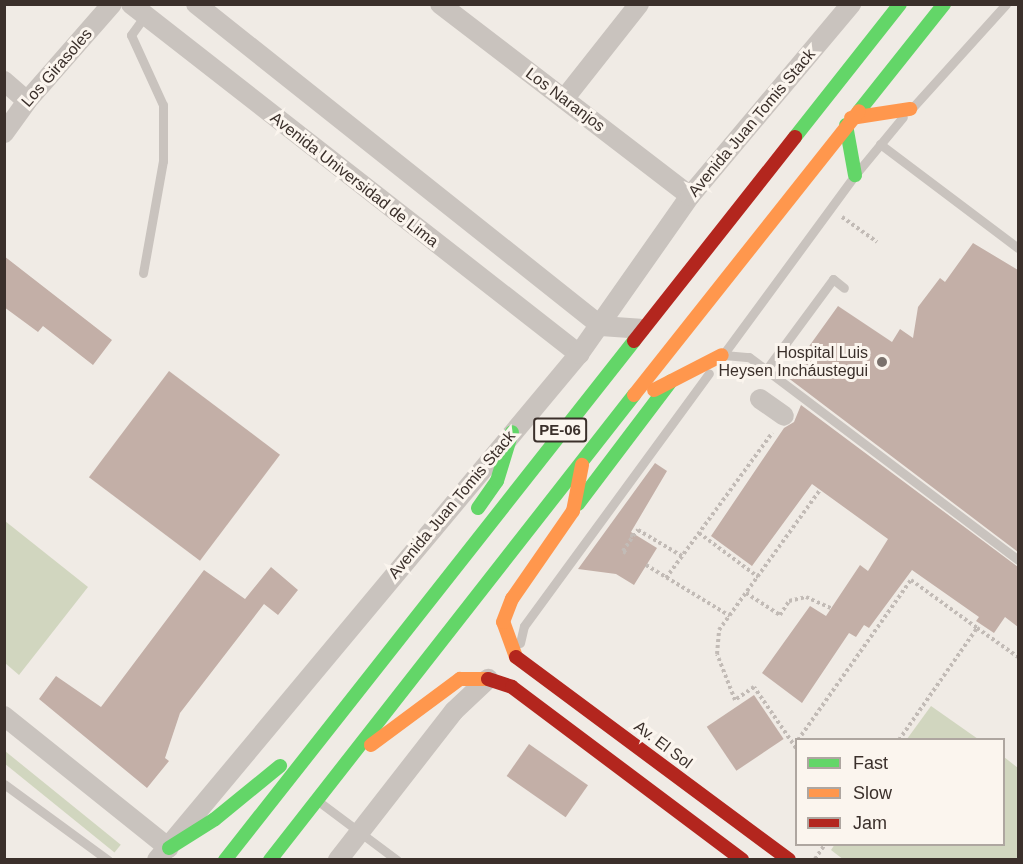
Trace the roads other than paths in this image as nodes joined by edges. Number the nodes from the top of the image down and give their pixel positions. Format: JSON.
{"nodes":[{"id":1,"x":112,"y":4,"type":"edge"},
{"id":2,"x":196,"y":4,"type":"edge"},
{"id":3,"x":440,"y":4,"type":"edge"},
{"id":4,"x":639,"y":4,"type":"edge"},
{"id":5,"x":851,"y":4,"type":"edge"},
{"id":6,"x":900,"y":4,"type":"edge"},
{"id":7,"x":944,"y":4,"type":"edge"},
{"id":8,"x":1006,"y":4,"type":"edge"},
{"id":9,"x":143,"y":9,"type":"edge"},
{"id":10,"x":4,"y":81,"type":"edge"},
{"id":11,"x":564,"y":99,"type":"junction"},
{"id":12,"x":27,"y":101,"type":"junction"},
{"id":13,"x":910,"y":109,"type":"junction"},
{"id":14,"x":848,"y":122,"type":"junction"},
{"id":15,"x":4,"y":133,"type":"edge"},
{"id":16,"x":880,"y":144,"type":"junction"},
{"id":17,"x":855,"y":175,"type":"junction"},
{"id":18,"x":690,"y":196,"type":"junction"},
{"id":19,"x":1018,"y":248,"type":"edge"},
{"id":20,"x":143,"y":273,"type":"dead end"},
{"id":21,"x":844,"y":288,"type":"dead end"},
{"id":22,"x":601,"y":326,"type":"junction"},
{"id":23,"x":640,"y":329,"type":"junction"},
{"id":24,"x":579,"y":354,"type":"junction"},
{"id":25,"x":722,"y":355,"type":"junction"},
{"id":26,"x":766,"y":370,"type":"junction"},
{"id":27,"x":671,"y":381,"type":"junction"},
{"id":28,"x":760,"y":399,"type":"dead end"},
{"id":29,"x":629,"y":401,"type":"junction"},
{"id":30,"x":784,"y":416,"type":"road end"},
{"id":31,"x":512,"y":432,"type":"junction"},
{"id":32,"x":583,"y":459,"type":"junction"},
{"id":33,"x":615,"y":502,"type":"junction"},
{"id":34,"x":624,"y":508,"type":"dead end"},
{"id":35,"x":573,"y":511,"type":"junction"},
{"id":36,"x":470,"y":519,"type":"dead end"},
{"id":37,"x":1018,"y":560,"type":"edge"},
{"id":38,"x":437,"y":566,"type":"dead end"},
{"id":39,"x":382,"y":656,"type":"junction"},
{"id":40,"x":516,"y":657,"type":"junction"},
{"id":41,"x":488,"y":678,"type":"junction"},
{"id":42,"x":340,"y":711,"type":"junction"},
{"id":43,"x":4,"y":716,"type":"edge"},
{"id":44,"x":351,"y":758,"type":"junction"},
{"id":45,"x":4,"y":784,"type":"edge"},
{"id":46,"x":316,"y":800,"type":"junction"},
{"id":47,"x":359,"y":832,"type":"junction"},
{"id":48,"x":163,"y":854,"type":"edge"},
{"id":49,"x":784,"y":858,"type":"edge"},
{"id":50,"x":108,"y":860,"type":"edge"},
{"id":51,"x":225,"y":860,"type":"edge"},
{"id":52,"x":270,"y":860,"type":"edge"},
{"id":53,"x":338,"y":860,"type":"edge"},
{"id":54,"x":397,"y":860,"type":"edge"},
{"id":55,"x":742,"y":860,"type":"edge"}],
"edges":[{"from":1,"to":12,"type":"street","name":"Los Girasoles"},
{"from":2,"to":22,"type":"street"},
{"from":3,"to":11,"type":"street","name":"Los Naranjos"},
{"from":4,"to":11,"type":"street"},
{"from":5,"to":18,"type":"street","name":"Avenida Juan Tomis Stack"},
{"from":6,"to":23,"type":"main road","number":"PE-06"},
{"from":7,"to":14,"type":"main road","number":"PE-06"},
{"from":8,"to":13,"type":"lane"},
{"from":9,"to":20,"type":"lane"},
{"from":9,"to":24,"type":"street","name":"Avenida Universidad de Lima"},
{"from":10,"to":12,"type":"street"},
{"from":11,"to":18,"type":"street","name":"Los Naranjos"},
{"from":12,"to":15,"type":"street","name":"Los Girasoles"},
{"from":13,"to":14,"type":"main road"},
{"from":13,"to":16,"type":"lane"},
{"from":14,"to":17,"type":"main road"},
{"from":14,"to":29,"type":"main road","number":"PE-06"},
{"from":16,"to":17,"type":"lane"},
{"from":16,"to":19,"type":"lane"},
{"from":17,"to":25,"type":"lane"},
{"from":18,"to":22,"type":"street","name":"Avenida Juan Tomis Stack"},
{"from":21,"to":26,"type":"lane"},
{"from":22,"to":23,"type":"street"},
{"from":22,"to":24,"type":"street","name":"Avenida Juan Tomis Stack"},
{"from":23,"to":39,"type":"main road","number":"PE-06"},
{"from":24,"to":31,"type":"street","name":"Avenida Juan Tomis Stack"},
{"from":25,"to":26,"type":"lane"},
{"from":25,"to":27,"type":"main road"},
{"from":25,"to":33,"type":"lane"},
{"from":26,"to":37,"type":"lane"},
{"from":27,"to":29,"type":"main road"},
{"from":27,"to":35,"type":"main road"},
{"from":28,"to":30,"type":"street"},
{"from":29,"to":32,"type":"main road","number":"PE-06"},
{"from":31,"to":36,"type":"main road"},
{"from":31,"to":48,"type":"street","name":"Avenida Juan Tomis Stack"},
{"from":32,"to":35,"type":"main road"},
{"from":32,"to":44,"type":"main road","number":"PE-06"},
{"from":33,"to":34,"type":"lane"},
{"from":33,"to":40,"type":"lane"},
{"from":35,"to":40,"type":"main road"},
{"from":38,"to":39,"type":"main road"},
{"from":39,"to":42,"type":"main road","number":"PE-06"},
{"from":40,"to":49,"type":"main road","name":"Av. El Sol"},
{"from":41,"to":44,"type":"main road"},
{"from":41,"to":47,"type":"street"},
{"from":41,"to":55,"type":"main road"},
{"from":42,"to":48,"type":"main road"},
{"from":42,"to":51,"type":"main road","number":"PE-06"},
{"from":43,"to":48,"type":"street"},
{"from":44,"to":46,"type":"main road","number":"PE-06"},
{"from":45,"to":50,"type":"lane"},
{"from":46,"to":47,"type":"lane"},
{"from":46,"to":52,"type":"main road","number":"PE-06"},
{"from":47,"to":53,"type":"street"},
{"from":47,"to":54,"type":"lane"}]}
